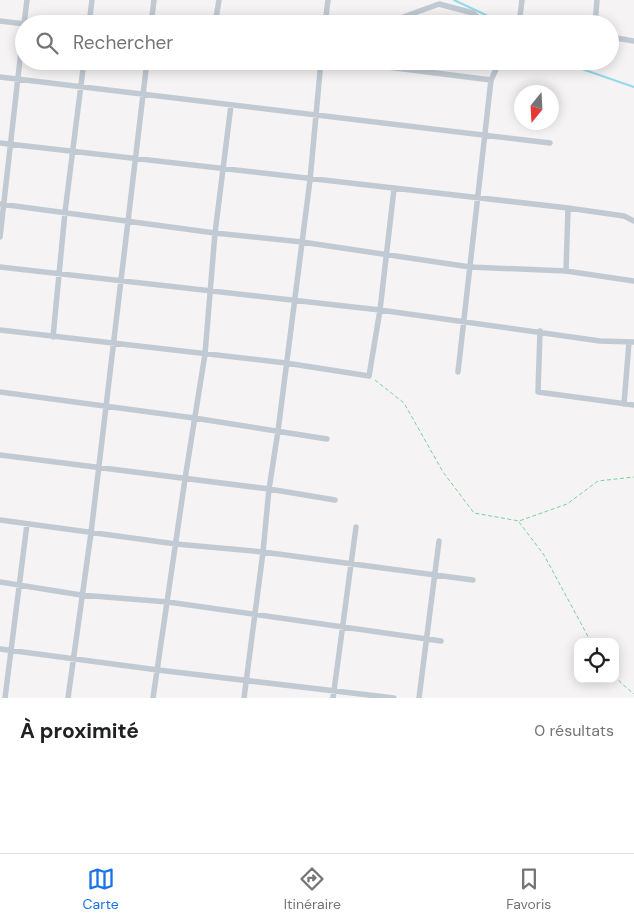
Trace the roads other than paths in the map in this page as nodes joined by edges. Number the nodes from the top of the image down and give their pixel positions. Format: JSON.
{"nodes":[{"id":1,"x":27,"y":0,"type":"edge"},
{"id":2,"x":92,"y":0,"type":"edge"},
{"id":3,"x":154,"y":0,"type":"edge"},
{"id":4,"x":219,"y":0,"type":"edge"},
{"id":5,"x":328,"y":0,"type":"edge"},
{"id":6,"x":522,"y":0,"type":"edge"},
{"id":7,"x":598,"y":0,"type":"edge"},
{"id":8,"x":25,"y":15,"type":"edge"},
{"id":9,"x":90,"y":15,"type":"edge"},
{"id":10,"x":152,"y":15,"type":"edge"},
{"id":11,"x":216,"y":15,"type":"edge"},
{"id":12,"x":326,"y":15,"type":"edge"},
{"id":13,"x":409,"y":15,"type":"edge"},
{"id":14,"x":476,"y":15,"type":"edge"},
{"id":15,"x":520,"y":15,"type":"edge"},
{"id":16,"x":596,"y":15,"type":"edge"},
{"id":17,"x":0,"y":21,"type":"edge"},
{"id":18,"x":15,"y":23,"type":"edge"},
{"id":19,"x":619,"y":38,"type":"edge"},
{"id":20,"x":634,"y":41,"type":"edge"},
{"id":21,"x":18,"y":70,"type":"edge"},
{"id":22,"x":83,"y":70,"type":"edge"},
{"id":23,"x":146,"y":70,"type":"edge"},
{"id":24,"x":320,"y":70,"type":"edge"},
{"id":25,"x":412,"y":70,"type":"edge"},
{"id":26,"x":496,"y":70,"type":"edge"},
{"id":27,"x":0,"y":77,"type":"edge"},
{"id":28,"x":17,"y":79,"type":"junction"},
{"id":29,"x":491,"y":80,"type":"junction"},
{"id":30,"x":81,"y":87,"type":"junction"},
{"id":31,"x":144,"y":95,"type":"junction"},
{"id":32,"x":231,"y":105,"type":"junction"},
{"id":33,"x":317,"y":116,"type":"junction"},
{"id":34,"x":484,"y":136,"type":"junction"},
{"id":35,"x":0,"y":143,"type":"edge"},
{"id":36,"x":550,"y":143,"type":"dead end"},
{"id":37,"x":10,"y":144,"type":"junction"},
{"id":38,"x":72,"y":152,"type":"junction"},
{"id":39,"x":136,"y":159,"type":"junction"},
{"id":40,"x":223,"y":169,"type":"junction"},
{"id":41,"x":310,"y":180,"type":"junction"},
{"id":42,"x":394,"y":189,"type":"junction"},
{"id":43,"x":477,"y":198,"type":"junction"},
{"id":44,"x":2,"y":204,"type":"edge"},
{"id":45,"x":568,"y":208,"type":"junction"},
{"id":46,"x":65,"y":212,"type":"junction"},
{"id":47,"x":128,"y":221,"type":"junction"},
{"id":48,"x":634,"y":221,"type":"edge"},
{"id":49,"x":215,"y":233,"type":"junction"},
{"id":50,"x":0,"y":237,"type":"edge"},
{"id":51,"x":302,"y":242,"type":"junction"},
{"id":52,"x":387,"y":254,"type":"junction"},
{"id":53,"x":470,"y":266,"type":"junction"},
{"id":54,"x":0,"y":267,"type":"edge"},
{"id":55,"x":566,"y":271,"type":"junction"},
{"id":56,"x":59,"y":274,"type":"junction"},
{"id":57,"x":634,"y":281,"type":"edge"},
{"id":58,"x":121,"y":282,"type":"junction"},
{"id":59,"x":210,"y":291,"type":"junction"},
{"id":60,"x":295,"y":300,"type":"junction"},
{"id":61,"x":380,"y":310,"type":"junction"},
{"id":62,"x":464,"y":323,"type":"junction"},
{"id":63,"x":0,"y":330,"type":"edge"},
{"id":64,"x":540,"y":332,"type":"junction"},
{"id":65,"x":53,"y":337,"type":"junction"},
{"id":66,"x":631,"y":342,"type":"edge"},
{"id":67,"x":113,"y":344,"type":"junction"},
{"id":68,"x":205,"y":354,"type":"junction"},
{"id":69,"x":286,"y":363,"type":"junction"},
{"id":70,"x":458,"y":372,"type":"dead end"},
{"id":71,"x":0,"y":392,"type":"edge"},
{"id":72,"x":624,"y":404,"type":"junction"},
{"id":73,"x":634,"y":405,"type":"edge"},
{"id":74,"x":106,"y":406,"type":"junction"},
{"id":75,"x":194,"y":418,"type":"junction"},
{"id":76,"x":278,"y":431,"type":"junction"},
{"id":77,"x":327,"y":440,"type":"dead end"},
{"id":78,"x":0,"y":455,"type":"edge"},
{"id":79,"x":98,"y":467,"type":"junction"},
{"id":80,"x":184,"y":478,"type":"junction"},
{"id":81,"x":269,"y":490,"type":"junction"},
{"id":82,"x":335,"y":500,"type":"dead end"},
{"id":83,"x":0,"y":520,"type":"edge"},
{"id":84,"x":27,"y":524,"type":"junction"},
{"id":85,"x":356,"y":527,"type":"dead end"},
{"id":86,"x":91,"y":533,"type":"junction"},
{"id":87,"x":439,"y":541,"type":"dead end"},
{"id":88,"x":176,"y":544,"type":"junction"},
{"id":89,"x":263,"y":552,"type":"junction"},
{"id":90,"x":350,"y":564,"type":"junction"},
{"id":91,"x":435,"y":575,"type":"junction"},
{"id":92,"x":473,"y":580,"type":"dead end"},
{"id":93,"x":0,"y":582,"type":"edge"},
{"id":94,"x":18,"y":585,"type":"junction"},
{"id":95,"x":82,"y":595,"type":"junction"},
{"id":96,"x":168,"y":602,"type":"junction"},
{"id":97,"x":254,"y":614,"type":"junction"},
{"id":98,"x":342,"y":627,"type":"junction"},
{"id":99,"x":427,"y":639,"type":"junction"},
{"id":100,"x":441,"y":641,"type":"dead end"},
{"id":101,"x":0,"y":648,"type":"edge"},
{"id":102,"x":12,"y":650,"type":"junction"},
{"id":103,"x":73,"y":659,"type":"junction"},
{"id":104,"x":158,"y":670,"type":"junction"},
{"id":105,"x":246,"y":680,"type":"junction"},
{"id":106,"x":334,"y":691,"type":"junction"},
{"id":107,"x":5,"y":698,"type":"edge"},
{"id":108,"x":68,"y":698,"type":"edge"},
{"id":109,"x":153,"y":698,"type":"edge"},
{"id":110,"x":244,"y":698,"type":"edge"},
{"id":111,"x":333,"y":698,"type":"edge"},
{"id":112,"x":394,"y":698,"type":"edge"},
{"id":113,"x":419,"y":698,"type":"edge"}],
"edges":[{"from":1,"to":8,"type":"street"},
{"from":2,"to":9,"type":"street"},
{"from":3,"to":10,"type":"street"},
{"from":4,"to":11,"type":"street"},
{"from":5,"to":12,"type":"street"},
{"from":6,"to":15,"type":"street"},
{"from":7,"to":16,"type":"street"},
{"from":13,"to":14,"type":"street"},
{"from":17,"to":18,"type":"street"},
{"from":19,"to":20,"type":"street"},
{"from":21,"to":28,"type":"street"},
{"from":22,"to":30,"type":"street"},
{"from":23,"to":31,"type":"street"},
{"from":24,"to":33,"type":"street"},
{"from":25,"to":29,"type":"street"},
{"from":26,"to":29,"type":"street"},
{"from":27,"to":28,"type":"street"},
{"from":28,"to":30,"type":"street"},
{"from":28,"to":37,"type":"street"},
{"from":29,"to":34,"type":"street"},
{"from":30,"to":31,"type":"street"},
{"from":30,"to":38,"type":"street"},
{"from":31,"to":32,"type":"street"},
{"from":31,"to":39,"type":"street"},
{"from":32,"to":33,"type":"street"},
{"from":32,"to":40,"type":"street"},
{"from":33,"to":34,"type":"street"},
{"from":33,"to":41,"type":"street"},
{"from":34,"to":36,"type":"street"},
{"from":34,"to":43,"type":"street"},
{"from":35,"to":37,"type":"street"},
{"from":37,"to":38,"type":"street"},
{"from":37,"to":44,"type":"street"},
{"from":38,"to":39,"type":"street"},
{"from":38,"to":46,"type":"street"},
{"from":39,"to":40,"type":"street"},
{"from":39,"to":47,"type":"street"},
{"from":40,"to":41,"type":"street"},
{"from":40,"to":49,"type":"street"},
{"from":41,"to":42,"type":"street"},
{"from":41,"to":51,"type":"street"},
{"from":42,"to":43,"type":"street"},
{"from":42,"to":52,"type":"street"},
{"from":43,"to":45,"type":"street"},
{"from":43,"to":53,"type":"street"},
{"from":44,"to":46,"type":"street"},
{"from":44,"to":50,"type":"street"},
{"from":45,"to":48,"type":"street"},
{"from":45,"to":55,"type":"street"},
{"from":46,"to":47,"type":"street"},
{"from":46,"to":56,"type":"street"},
{"from":47,"to":49,"type":"street"},
{"from":47,"to":58,"type":"street"},
{"from":49,"to":51,"type":"street"},
{"from":49,"to":59,"type":"street"},
{"from":51,"to":52,"type":"street"},
{"from":51,"to":60,"type":"street"},
{"from":52,"to":53,"type":"street"},
{"from":52,"to":61,"type":"street"},
{"from":53,"to":55,"type":"street"},
{"from":53,"to":62,"type":"street"},
{"from":54,"to":56,"type":"street"},
{"from":55,"to":57,"type":"street"},
{"from":56,"to":58,"type":"street"},
{"from":56,"to":65,"type":"street"},
{"from":58,"to":59,"type":"street"},
{"from":58,"to":67,"type":"street"},
{"from":59,"to":60,"type":"street"},
{"from":59,"to":68,"type":"street"},
{"from":60,"to":61,"type":"street"},
{"from":60,"to":69,"type":"street"},
{"from":61,"to":62,"type":"street"},
{"from":61,"to":69,"type":"street"},
{"from":62,"to":64,"type":"street"},
{"from":62,"to":70,"type":"street"},
{"from":63,"to":65,"type":"street"},
{"from":64,"to":66,"type":"street"},
{"from":64,"to":72,"type":"street"},
{"from":65,"to":67,"type":"street"},
{"from":66,"to":72,"type":"street"},
{"from":67,"to":68,"type":"street"},
{"from":67,"to":74,"type":"street"},
{"from":68,"to":69,"type":"street"},
{"from":68,"to":75,"type":"street"},
{"from":69,"to":76,"type":"street"},
{"from":71,"to":74,"type":"street"},
{"from":72,"to":73,"type":"street"},
{"from":74,"to":75,"type":"street"},
{"from":74,"to":79,"type":"street"},
{"from":75,"to":76,"type":"street"},
{"from":75,"to":80,"type":"street"},
{"from":76,"to":77,"type":"street"},
{"from":76,"to":81,"type":"street"},
{"from":78,"to":79,"type":"street"},
{"from":79,"to":80,"type":"street"},
{"from":79,"to":86,"type":"street"},
{"from":80,"to":81,"type":"street"},
{"from":80,"to":88,"type":"street"},
{"from":81,"to":82,"type":"street"},
{"from":81,"to":89,"type":"street"},
{"from":83,"to":84,"type":"street"},
{"from":84,"to":86,"type":"street"},
{"from":84,"to":94,"type":"street"},
{"from":85,"to":90,"type":"street"},
{"from":86,"to":88,"type":"street"},
{"from":86,"to":95,"type":"street"},
{"from":87,"to":91,"type":"street"},
{"from":88,"to":89,"type":"street"},
{"from":88,"to":96,"type":"street"},
{"from":89,"to":90,"type":"street"},
{"from":89,"to":97,"type":"street"},
{"from":90,"to":91,"type":"street"},
{"from":90,"to":98,"type":"street"},
{"from":91,"to":92,"type":"street"},
{"from":91,"to":99,"type":"street"},
{"from":93,"to":94,"type":"street"},
{"from":94,"to":95,"type":"street"},
{"from":94,"to":102,"type":"street"},
{"from":95,"to":96,"type":"street"},
{"from":95,"to":103,"type":"street"},
{"from":96,"to":97,"type":"street"},
{"from":96,"to":104,"type":"street"},
{"from":97,"to":98,"type":"street"},
{"from":97,"to":105,"type":"street"},
{"from":98,"to":99,"type":"street"},
{"from":98,"to":106,"type":"street"},
{"from":99,"to":100,"type":"street"},
{"from":99,"to":113,"type":"street"},
{"from":101,"to":102,"type":"street"},
{"from":102,"to":103,"type":"street"},
{"from":102,"to":107,"type":"street"},
{"from":103,"to":104,"type":"street"},
{"from":103,"to":108,"type":"street"},
{"from":104,"to":105,"type":"street"},
{"from":104,"to":109,"type":"street"},
{"from":105,"to":106,"type":"street"},
{"from":105,"to":110,"type":"street"},
{"from":106,"to":111,"type":"street"},
{"from":106,"to":112,"type":"street"}]}
